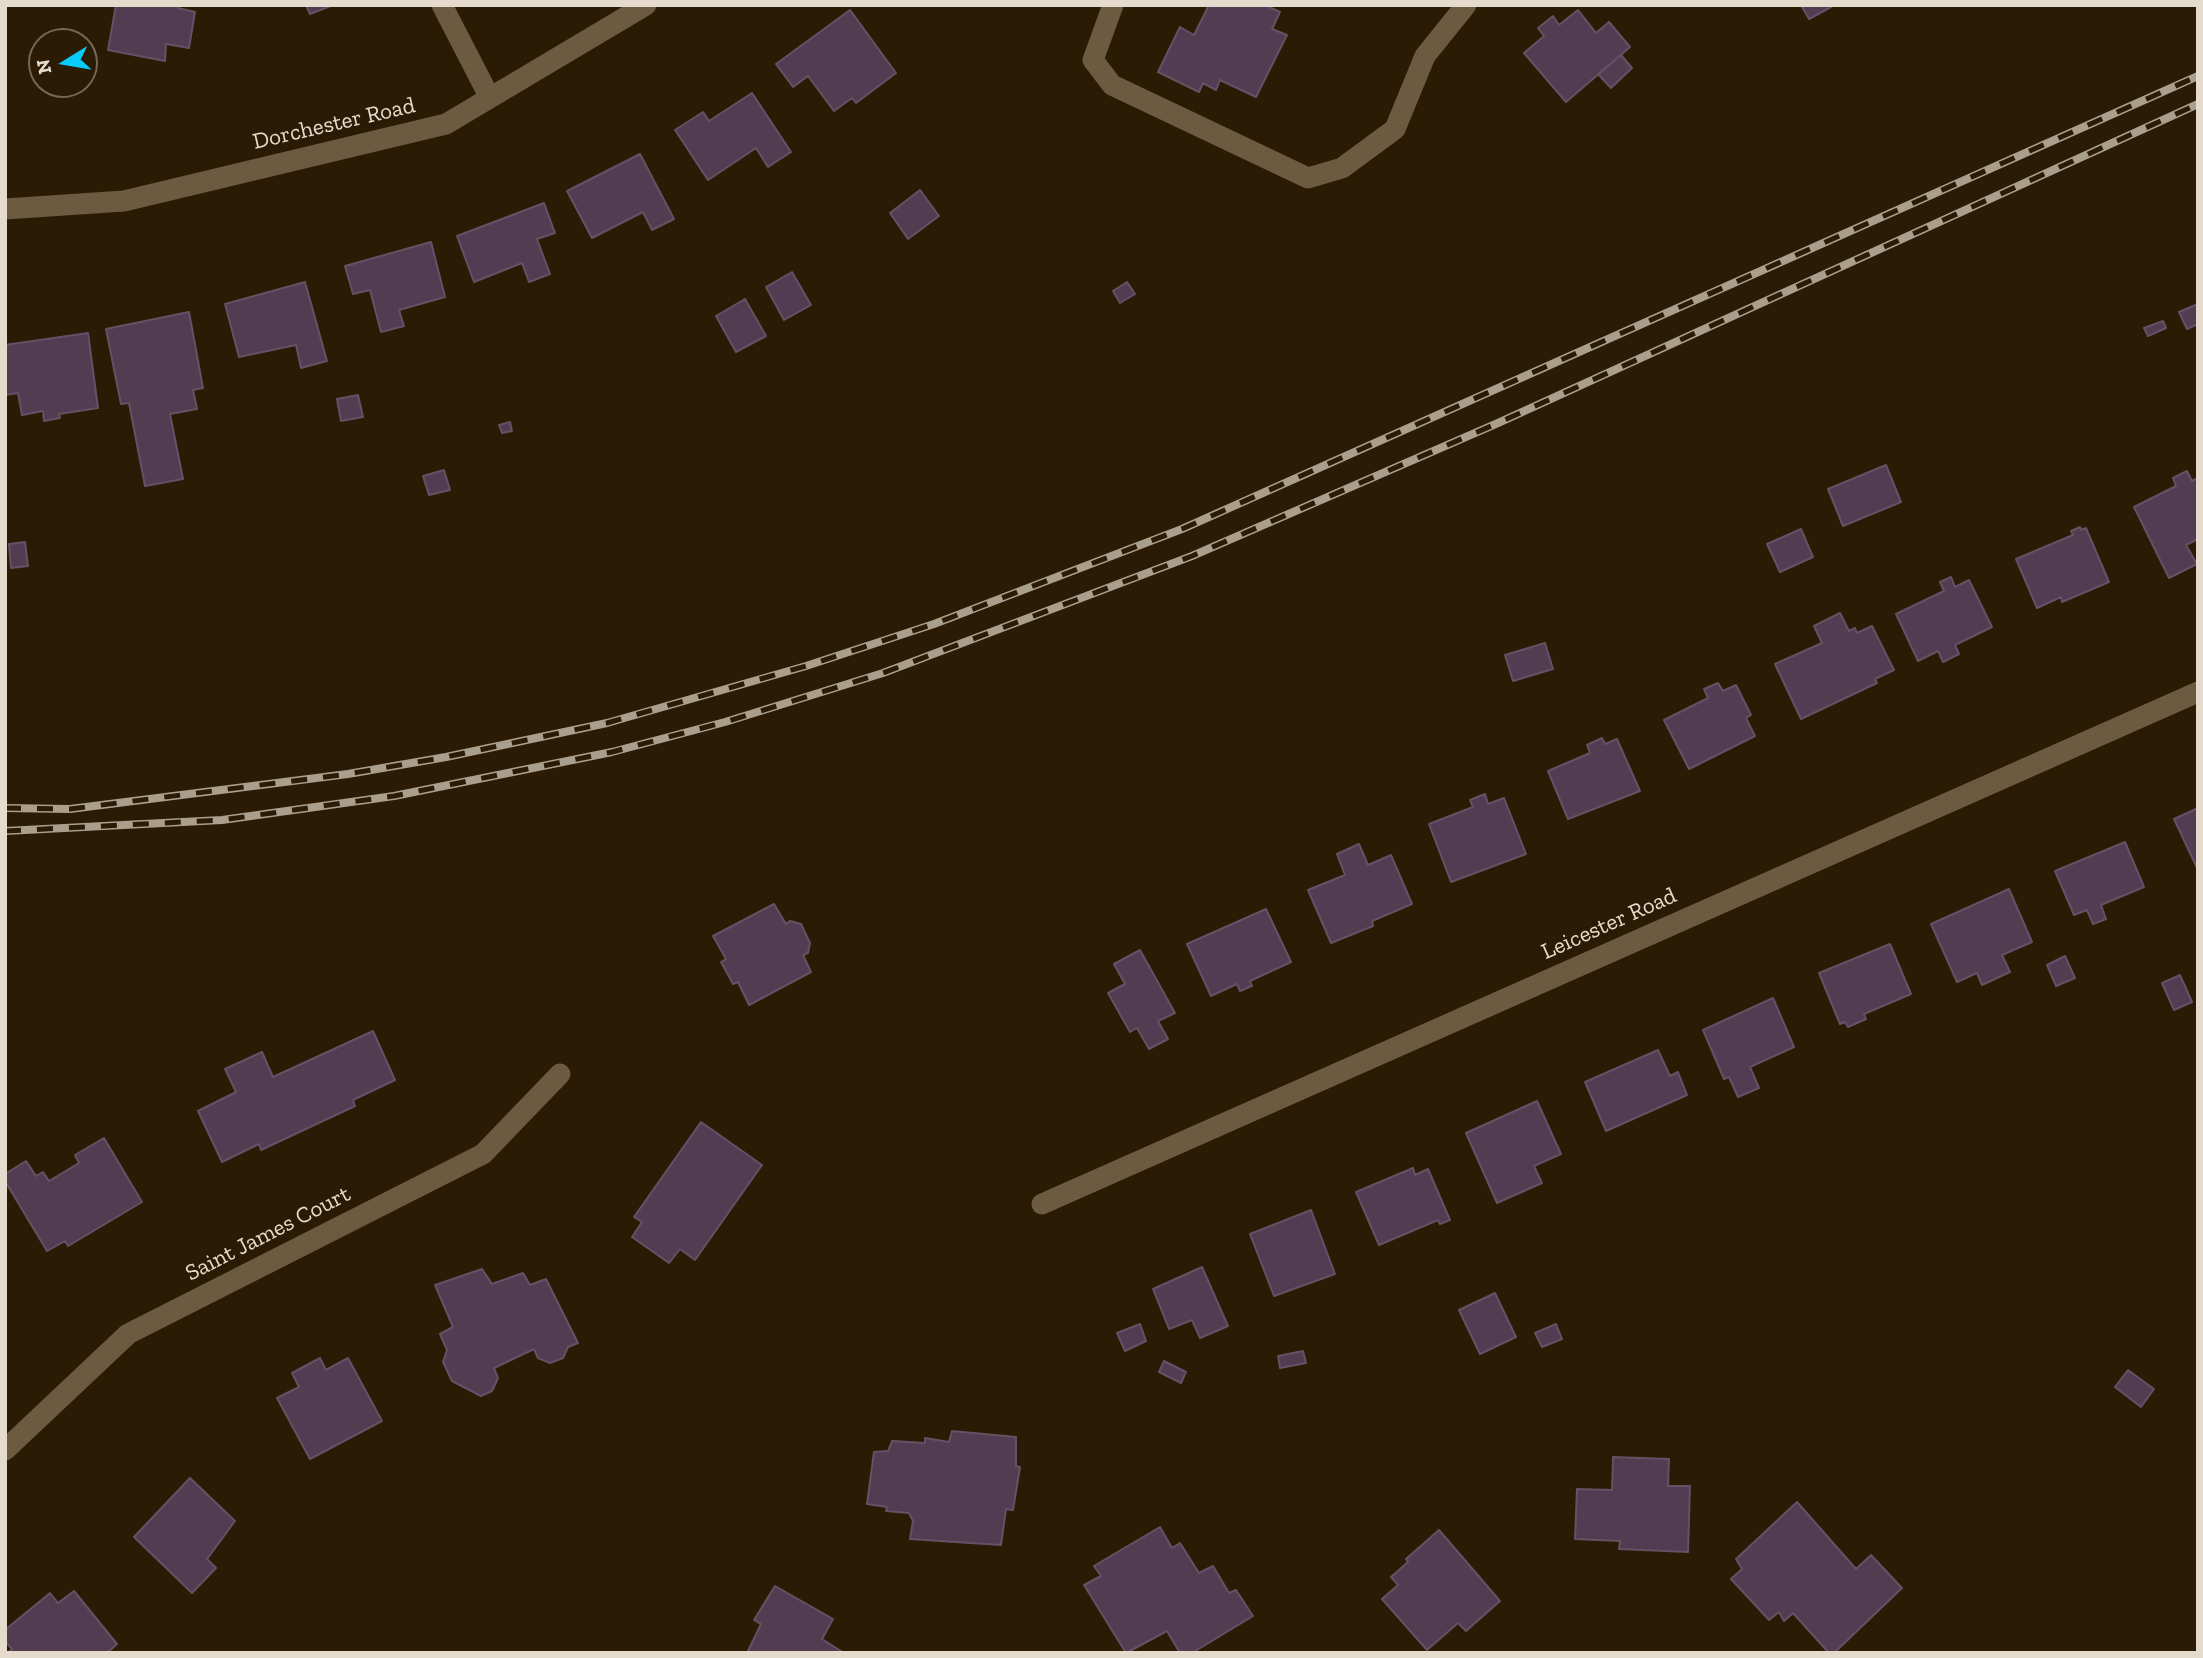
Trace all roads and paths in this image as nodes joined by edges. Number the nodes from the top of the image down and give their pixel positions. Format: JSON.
{"nodes":[{"id":1,"x":442,"y":5,"type":"edge"},
{"id":2,"x":646,"y":5,"type":"edge"},
{"id":3,"x":1113,"y":5,"type":"edge"},
{"id":4,"x":1466,"y":5,"type":"edge"},
{"id":5,"x":490,"y":98,"type":"junction"},
{"id":6,"x":5,"y":209,"type":"edge"},
{"id":7,"x":2198,"y":692,"type":"edge"},
{"id":8,"x":560,"y":1074,"type":"dead end"},
{"id":9,"x":1042,"y":1204,"type":"dead end"},
{"id":10,"x":5,"y":1450,"type":"edge"}],
"edges":[{"from":1,"to":5,"type":"street"},
{"from":2,"to":5,"type":"street","name":"Dorchester Road"},
{"from":3,"to":4,"type":"street"},
{"from":5,"to":6,"type":"street","name":"Dorchester Road"},
{"from":7,"to":9,"type":"street","name":"Leicester Road"},
{"from":8,"to":10,"type":"street","name":"Saint James Court"}]}
